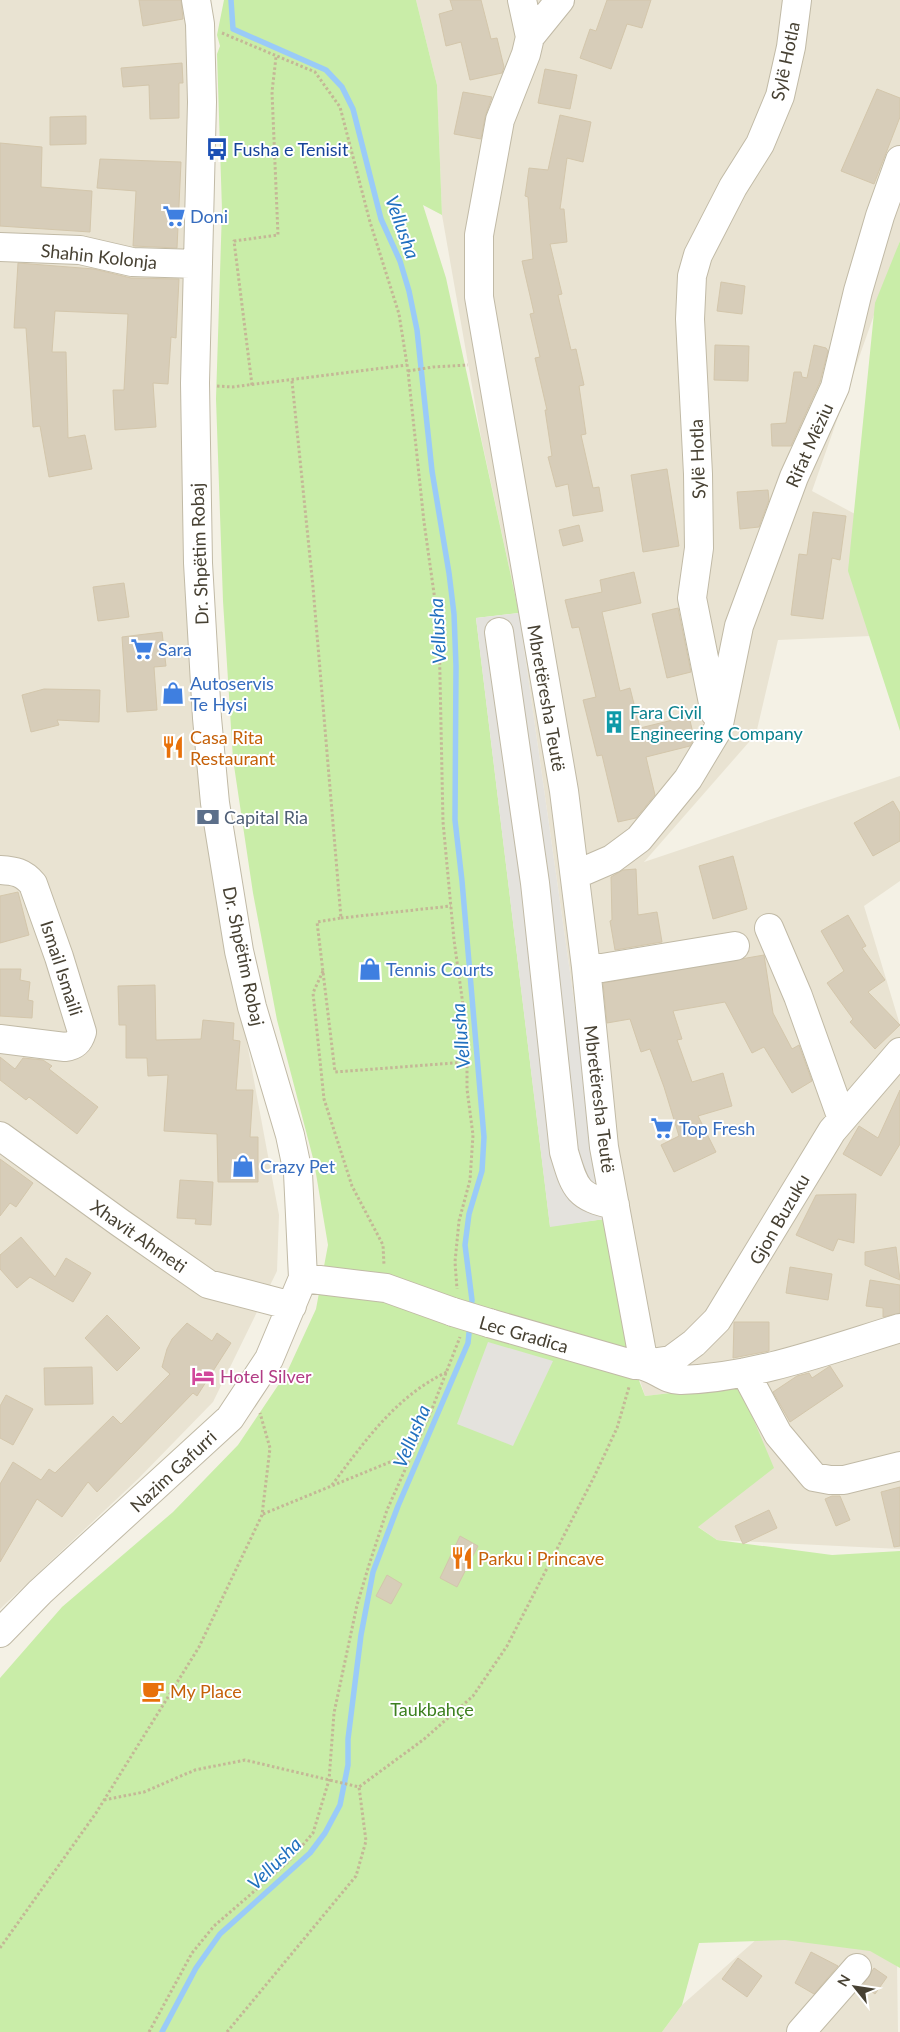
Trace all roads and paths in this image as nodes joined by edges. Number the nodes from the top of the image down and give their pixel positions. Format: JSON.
{"nodes":[{"id":1,"x":196,"y":0,"type":"edge"},
{"id":2,"x":522,"y":0,"type":"edge"},
{"id":3,"x":560,"y":0,"type":"edge"},
{"id":4,"x":797,"y":0,"type":"edge"},
{"id":5,"x":218,"y":31,"type":"dead end"},
{"id":6,"x":530,"y":36,"type":"junction"},
{"id":7,"x":276,"y":57,"type":"junction"},
{"id":8,"x":900,"y":160,"type":"edge"},
{"id":9,"x":0,"y":247,"type":"edge"},
{"id":10,"x":198,"y":264,"type":"junction"},
{"id":11,"x":491,"y":364,"type":"junction"},
{"id":12,"x":407,"y":365,"type":"junction"},
{"id":13,"x":408,"y":371,"type":"junction"},
{"id":14,"x":292,"y":381,"type":"junction"},
{"id":15,"x":194,"y":383,"type":"junction"},
{"id":16,"x":252,"y":385,"type":"junction"},
{"id":17,"x":499,"y":632,"type":"dead end"},
{"id":18,"x":718,"y":729,"type":"junction"},
{"id":19,"x":0,"y":870,"type":"edge"},
{"id":20,"x":575,"y":875,"type":"junction"},
{"id":21,"x":451,"y":906,"type":"junction"},
{"id":22,"x":341,"y":918,"type":"junction"},
{"id":23,"x":769,"y":928,"type":"dead end"},
{"id":24,"x":735,"y":946,"type":"dead end"},
{"id":25,"x":586,"y":967,"type":"junction"},
{"id":26,"x":323,"y":971,"type":"junction"},
{"id":27,"x":0,"y":1039,"type":"edge"},
{"id":28,"x":900,"y":1052,"type":"edge"},
{"id":29,"x":467,"y":1062,"type":"junction"},
{"id":30,"x":842,"y":1119,"type":"junction"},
{"id":31,"x":0,"y":1136,"type":"edge"},
{"id":32,"x":615,"y":1205,"type":"junction"},
{"id":33,"x":303,"y":1278,"type":"junction"},
{"id":34,"x":386,"y":1288,"type":"junction"},
{"id":35,"x":292,"y":1306,"type":"junction"},
{"id":36,"x":469,"y":1317,"type":"junction"},
{"id":37,"x":900,"y":1328,"type":"edge"},
{"id":38,"x":640,"y":1365,"type":"junction"},
{"id":39,"x":447,"y":1372,"type":"junction"},
{"id":40,"x":745,"y":1372,"type":"junction"},
{"id":41,"x":243,"y":1401,"type":"junction"},
{"id":42,"x":413,"y":1453,"type":"junction"},
{"id":43,"x":900,"y":1466,"type":"edge"},
{"id":44,"x":332,"y":1485,"type":"junction"},
{"id":45,"x":262,"y":1515,"type":"junction"},
{"id":46,"x":0,"y":1633,"type":"edge"},
{"id":47,"x":329,"y":1780,"type":"junction"},
{"id":48,"x":359,"y":1787,"type":"junction"},
{"id":49,"x":104,"y":1800,"type":"junction"},
{"id":50,"x":0,"y":1948,"type":"edge"},
{"id":51,"x":857,"y":1968,"type":"dead end"},
{"id":52,"x":149,"y":2032,"type":"edge"},
{"id":53,"x":227,"y":2032,"type":"edge"},
{"id":54,"x":802,"y":2032,"type":"edge"}],
"edges":[{"from":1,"to":10,"type":"street","name":"Dr. Shpëtim Robaj"},
{"from":2,"to":6,"type":"street"},
{"from":3,"to":6,"type":"street"},
{"from":4,"to":18,"type":"street","name":"Sylë Hotla"},
{"from":5,"to":7,"type":"path"},
{"from":6,"to":11,"type":"street","name":"Mbretëresha Teutë"},
{"from":7,"to":12,"type":"path"},
{"from":7,"to":16,"type":"path"},
{"from":8,"to":18,"type":"street","name":"Rifat Mëziu"},
{"from":9,"to":10,"type":"street","name":"Shahin Kolonja"},
{"from":10,"to":15,"type":"street","name":"Dr. Shpëtim Robaj"},
{"from":11,"to":13,"type":"path"},
{"from":11,"to":20,"type":"street","name":"Mbretëresha Teutë"},
{"from":12,"to":13,"type":"path"},
{"from":12,"to":14,"type":"path"},
{"from":13,"to":21,"type":"path"},
{"from":14,"to":16,"type":"path"},
{"from":14,"to":22,"type":"path"},
{"from":15,"to":16,"type":"path"},
{"from":15,"to":33,"type":"street","name":"Dr. Shpëtim Robaj"},
{"from":17,"to":32,"type":"street"},
{"from":18,"to":20,"type":"street"},
{"from":19,"to":27,"type":"street","name":"Ismail Ismaili"},
{"from":20,"to":25,"type":"street","name":"Mbretëresha Teutë"},
{"from":21,"to":22,"type":"path"},
{"from":21,"to":29,"type":"path"},
{"from":22,"to":26,"type":"path"},
{"from":23,"to":30,"type":"street"},
{"from":24,"to":25,"type":"street"},
{"from":25,"to":32,"type":"street","name":"Mbretëresha Teutë"},
{"from":26,"to":29,"type":"path"},
{"from":26,"to":34,"type":"path"},
{"from":28,"to":30,"type":"street","name":"Gjon Buzuku"},
{"from":29,"to":36,"type":"path"},
{"from":30,"to":38,"type":"street","name":"Gjon Buzuku"},
{"from":31,"to":35,"type":"street","name":"Xhavit Ahmeti"},
{"from":32,"to":38,"type":"street","name":"Mbretëresha Teutë"},
{"from":33,"to":34,"type":"street","name":"Lec Gradica"},
{"from":33,"to":35,"type":"street","name":"Nazim Gafurri"},
{"from":34,"to":36,"type":"street","name":"Lec Gradica"},
{"from":35,"to":41,"type":"street","name":"Nazim Gafurri"},
{"from":36,"to":38,"type":"street","name":"Lec Gradica"},
{"from":36,"to":39,"type":"path"},
{"from":37,"to":40,"type":"street","name":"Lec Gradica"},
{"from":38,"to":40,"type":"street","name":"Lec Gradica"},
{"from":38,"to":48,"type":"path"},
{"from":39,"to":42,"type":"path"},
{"from":39,"to":44,"type":"path"},
{"from":40,"to":43,"type":"street"},
{"from":41,"to":45,"type":"path"},
{"from":41,"to":46,"type":"street","name":"Nazim Gafurri"},
{"from":42,"to":44,"type":"path"},
{"from":42,"to":47,"type":"path"},
{"from":44,"to":45,"type":"path"},
{"from":45,"to":49,"type":"path"},
{"from":47,"to":48,"type":"path"},
{"from":47,"to":49,"type":"path"},
{"from":47,"to":52,"type":"path"},
{"from":48,"to":53,"type":"path"},
{"from":49,"to":50,"type":"path"},
{"from":51,"to":54,"type":"street"}]}
